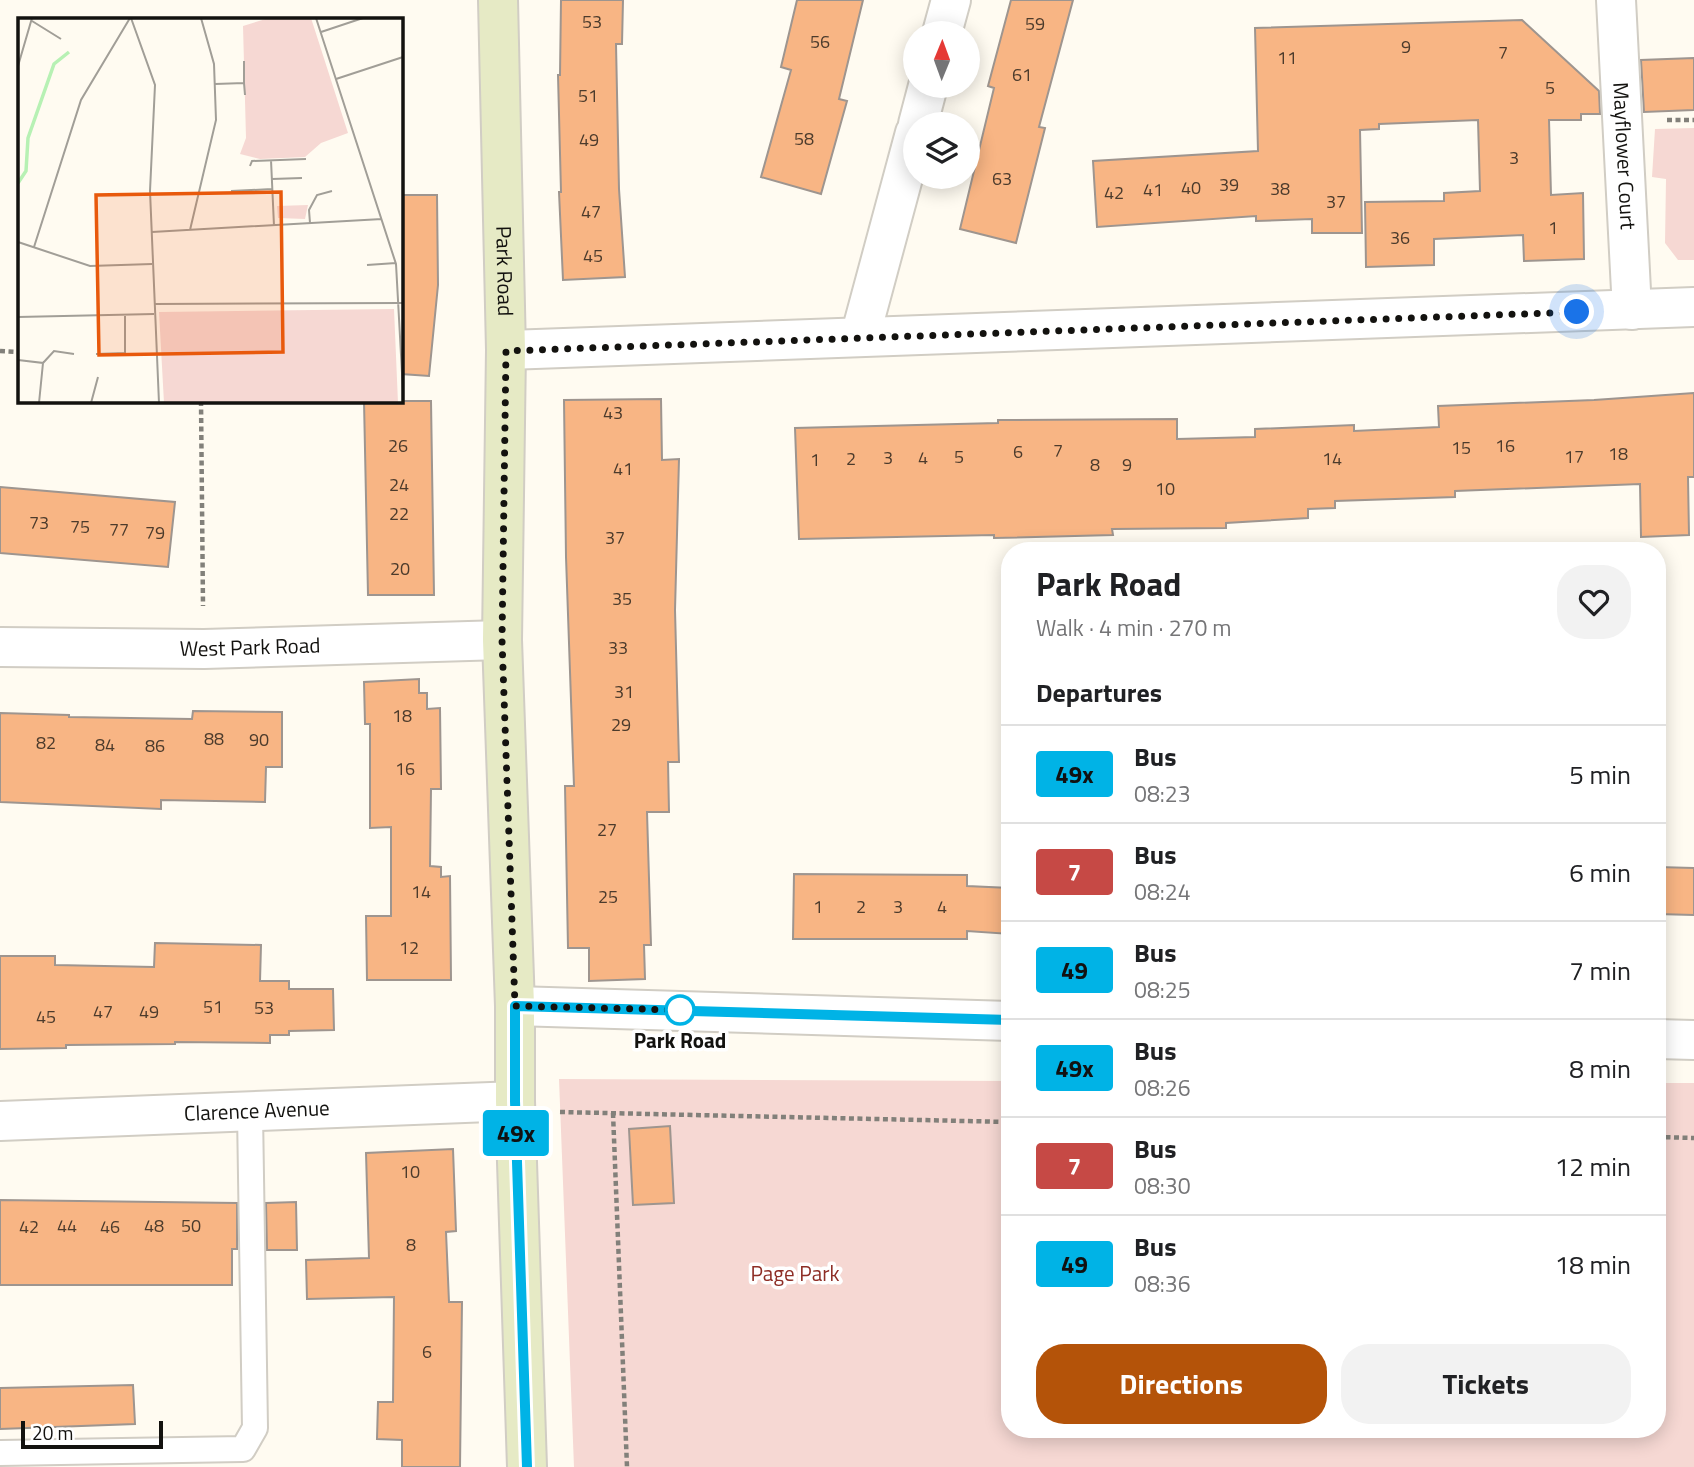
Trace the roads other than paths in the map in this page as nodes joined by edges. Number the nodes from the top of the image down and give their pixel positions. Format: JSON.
{"nodes":[{"id":1,"x":498,"y":0,"type":"edge"},
{"id":2,"x":951,"y":0,"type":"edge"},
{"id":3,"x":1616,"y":0,"type":"edge"},
{"id":4,"x":945,"y":21,"type":"edge"},
{"id":5,"x":903,"y":178,"type":"edge"},
{"id":6,"x":1694,"y":307,"type":"edge"},
{"id":7,"x":1632,"y":310,"type":"junction"},
{"id":8,"x":860,"y":337,"type":"junction"},
{"id":9,"x":506,"y":351,"type":"junction"},
{"id":10,"x":502,"y":640,"type":"junction"},
{"id":11,"x":0,"y":647,"type":"edge"},
{"id":12,"x":515,"y":1006,"type":"junction"},
{"id":13,"x":1001,"y":1021,"type":"edge"},
{"id":14,"x":1666,"y":1039,"type":"edge"},
{"id":15,"x":1694,"y":1040,"type":"edge"},
{"id":16,"x":515,"y":1101,"type":"junction"},
{"id":17,"x":250,"y":1113,"type":"junction"},
{"id":18,"x":0,"y":1121,"type":"edge"},
{"id":19,"x":0,"y":1453,"type":"edge"},
{"id":20,"x":527,"y":1467,"type":"edge"}],
"edges":[{"from":1,"to":9,"type":"street","name":"Park Road"},
{"from":2,"to":4,"type":"street"},
{"from":3,"to":7,"type":"street","name":"Mayflower Court"},
{"from":5,"to":8,"type":"street"},
{"from":6,"to":7,"type":"street"},
{"from":7,"to":8,"type":"street"},
{"from":8,"to":9,"type":"street"},
{"from":9,"to":10,"type":"street","name":"Park Road"},
{"from":10,"to":11,"type":"street","name":"West Park Road"},
{"from":10,"to":12,"type":"street","name":"Park Road"},
{"from":12,"to":13,"type":"street"},
{"from":12,"to":16,"type":"street","name":"Park Road"},
{"from":14,"to":15,"type":"street"},
{"from":16,"to":17,"type":"street","name":"Clarence Avenue"},
{"from":16,"to":20,"type":"street","name":"Park Road"},
{"from":17,"to":18,"type":"street","name":"Clarence Avenue"},
{"from":17,"to":19,"type":"lane"}]}
